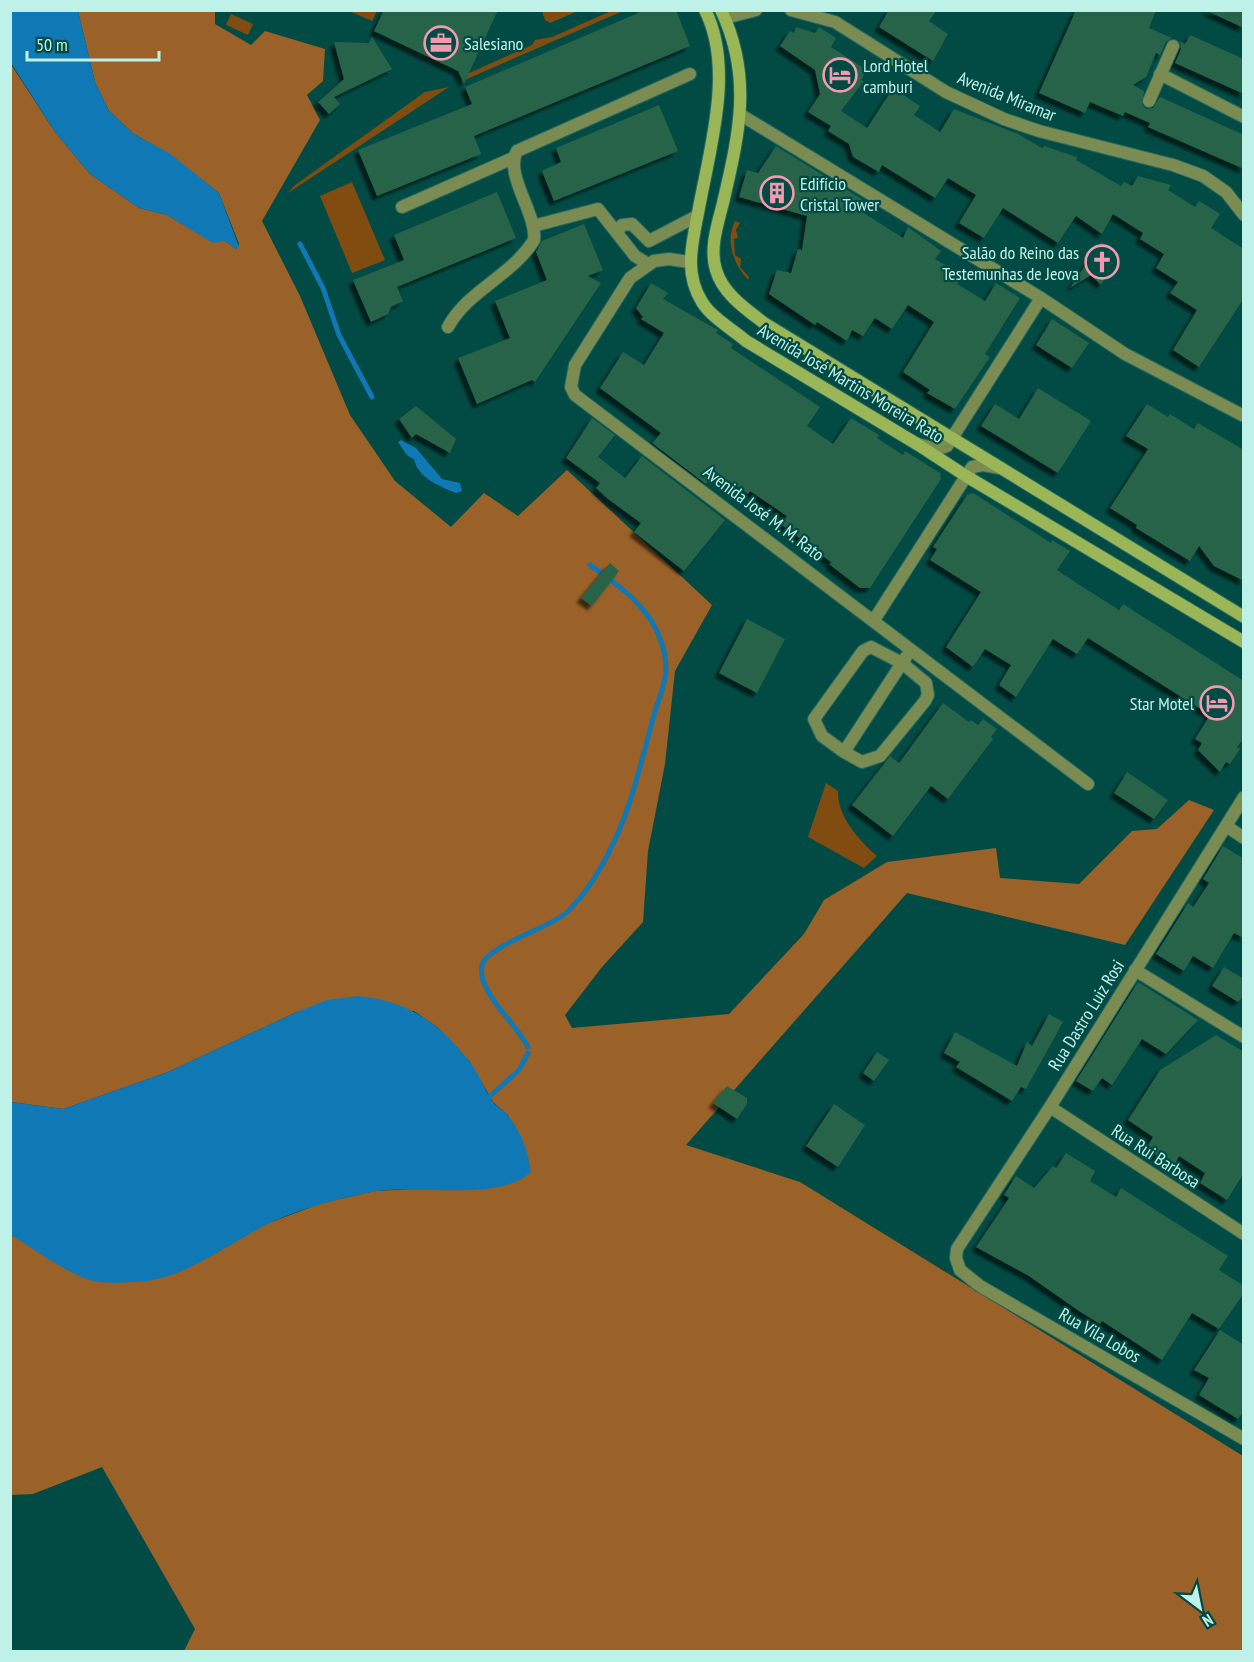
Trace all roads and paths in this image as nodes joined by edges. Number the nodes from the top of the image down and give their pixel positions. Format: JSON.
{"nodes":[{"id":1,"x":705,"y":10,"type":"edge"},
{"id":2,"x":756,"y":10,"type":"edge"},
{"id":3,"x":791,"y":10,"type":"edge"},
{"id":4,"x":723,"y":14,"type":"edge"},
{"id":5,"x":1173,"y":46,"type":"dead end"},
{"id":6,"x":690,"y":74,"type":"dead end"},
{"id":7,"x":1160,"y":74,"type":"junction"},
{"id":8,"x":1149,"y":101,"type":"dead end"},
{"id":9,"x":741,"y":115,"type":"junction"},
{"id":10,"x":1244,"y":117,"type":"edge"},
{"id":11,"x":513,"y":158,"type":"junction"},
{"id":12,"x":402,"y":207,"type":"dead end"},
{"id":13,"x":1244,"y":215,"type":"edge"},
{"id":14,"x":697,"y":216,"type":"junction"},
{"id":15,"x":533,"y":226,"type":"junction"},
{"id":16,"x":616,"y":232,"type":"junction"},
{"id":17,"x":689,"y":262,"type":"junction"},
{"id":18,"x":648,"y":264,"type":"junction"},
{"id":19,"x":1041,"y":298,"type":"junction"},
{"id":20,"x":448,"y":327,"type":"dead end"},
{"id":21,"x":1244,"y":416,"type":"edge"},
{"id":22,"x":952,"y":439,"type":"junction"},
{"id":23,"x":918,"y":444,"type":"junction"},
{"id":24,"x":1000,"y":468,"type":"junction"},
{"id":25,"x":966,"y":476,"type":"junction"},
{"id":26,"x":1244,"y":617,"type":"edge"},
{"id":27,"x":873,"y":620,"type":"junction"},
{"id":28,"x":1244,"y":642,"type":"edge"},
{"id":29,"x":911,"y":649,"type":"junction"},
{"id":30,"x":902,"y":663,"type":"junction"},
{"id":31,"x":844,"y":752,"type":"junction"},
{"id":32,"x":1088,"y":784,"type":"dead end"},
{"id":33,"x":1244,"y":798,"type":"edge"},
{"id":34,"x":1226,"y":826,"type":"junction"},
{"id":35,"x":1244,"y":838,"type":"edge"},
{"id":36,"x":1135,"y":970,"type":"junction"},
{"id":37,"x":1244,"y":1037,"type":"edge"},
{"id":38,"x":1050,"y":1107,"type":"junction"},
{"id":39,"x":1244,"y":1234,"type":"edge"},
{"id":40,"x":957,"y":1249,"type":"joint"},
{"id":41,"x":1244,"y":1439,"type":"edge"}],
"edges":[{"from":1,"to":14,"type":"street","name":"Avenida José Martins Moreira Rato"},
{"from":2,"to":4,"type":"street"},
{"from":3,"to":13,"type":"street","name":"Avenida Miramar"},
{"from":4,"to":9,"type":"street","name":"Avenida José Martins Moreira Rato"},
{"from":5,"to":7,"type":"street"},
{"from":6,"to":11,"type":"street"},
{"from":7,"to":8,"type":"street"},
{"from":7,"to":10,"type":"street"},
{"from":9,"to":19,"type":"street"},
{"from":9,"to":22,"type":"street","name":"Avenida José Martins Moreira Rato"},
{"from":11,"to":12,"type":"street"},
{"from":11,"to":15,"type":"street"},
{"from":14,"to":16,"type":"street"},
{"from":14,"to":17,"type":"street","name":"Avenida José Martins Moreira Rato"},
{"from":15,"to":16,"type":"street"},
{"from":15,"to":20,"type":"street"},
{"from":16,"to":18,"type":"street"},
{"from":17,"to":18,"type":"street"},
{"from":17,"to":23,"type":"street","name":"Avenida José Martins Moreira Rato"},
{"from":18,"to":27,"type":"street","name":"Avenida José M. M. Rato"},
{"from":19,"to":21,"type":"street"},
{"from":19,"to":22,"type":"street"},
{"from":22,"to":23,"type":"street"},
{"from":22,"to":24,"type":"street","name":"Avenida José Martins Moreira Rato"},
{"from":23,"to":25,"type":"street","name":"Avenida José Martins Moreira Rato"},
{"from":24,"to":25,"type":"street"},
{"from":24,"to":26,"type":"street","name":"Avenida José Martins Moreira Rato"},
{"from":25,"to":27,"type":"street"},
{"from":25,"to":28,"type":"street","name":"Avenida José Martins Moreira Rato"},
{"from":27,"to":29,"type":"street","name":"Avenida José M. M. Rato"},
{"from":29,"to":30,"type":"street"},
{"from":29,"to":32,"type":"street","name":"Avenida José M. M. Rato"},
{"from":30,"to":31,"type":"street"},
{"from":30,"to":31,"type":"street"},
{"from":30,"to":31,"type":"street"},
{"from":33,"to":34,"type":"street","name":"Rua Dastro Luiz Rosi"},
{"from":34,"to":35,"type":"street"},
{"from":34,"to":36,"type":"street","name":"Rua Dastro Luiz Rosi"},
{"from":36,"to":37,"type":"street"},
{"from":36,"to":38,"type":"street","name":"Rua Dastro Luiz Rosi"},
{"from":38,"to":39,"type":"street","name":"Rua Rui Barbosa"},
{"from":38,"to":40,"type":"street","name":"Rua Dastro Luiz Rosi"},
{"from":40,"to":41,"type":"street","name":"Rua Vila Lobos"}]}
